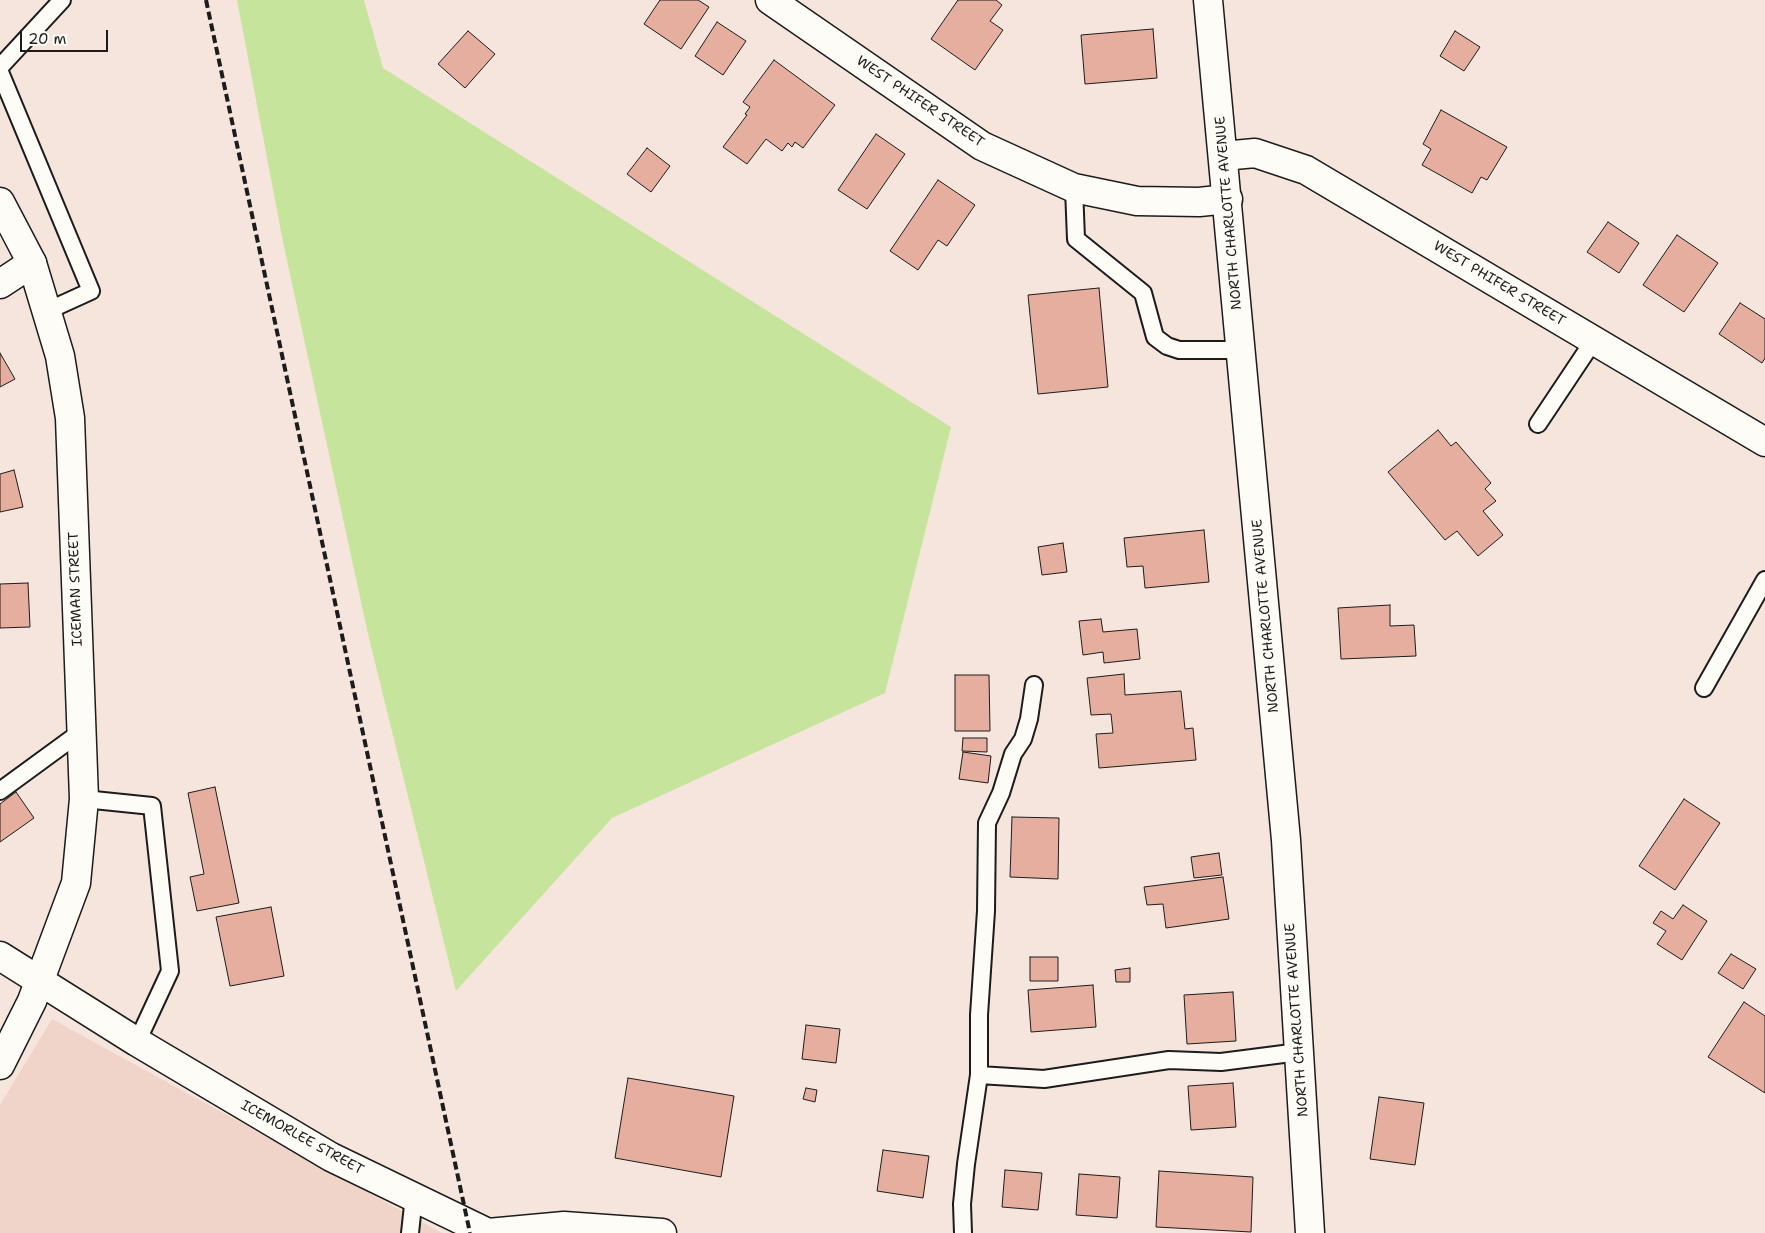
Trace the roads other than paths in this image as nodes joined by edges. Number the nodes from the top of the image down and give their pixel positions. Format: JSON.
{"nodes":[{"id":1,"x":62,"y":0,"type":"edge"},
{"id":2,"x":770,"y":0,"type":"edge"},
{"id":3,"x":1208,"y":0,"type":"edge"},
{"id":4,"x":0,"y":67,"type":"edge"},
{"id":5,"x":0,"y":72,"type":"edge"},
{"id":6,"x":1223,"y":156,"type":"junction"},
{"id":7,"x":1074,"y":188,"type":"junction"},
{"id":8,"x":1228,"y":199,"type":"junction"},
{"id":9,"x":0,"y":202,"type":"edge"},
{"id":10,"x":32,"y":263,"type":"junction"},
{"id":11,"x":0,"y":284,"type":"edge"},
{"id":12,"x":46,"y":311,"type":"junction"},
{"id":13,"x":1594,"y":340,"type":"junction"},
{"id":14,"x":1242,"y":350,"type":"junction"},
{"id":15,"x":1538,"y":424,"type":"dead end"},
{"id":16,"x":1765,"y":442,"type":"edge"},
{"id":17,"x":1765,"y":580,"type":"edge"},
{"id":18,"x":1034,"y":685,"type":"dead end"},
{"id":19,"x":1704,"y":688,"type":"dead end"},
{"id":20,"x":82,"y":731,"type":"junction"},
{"id":21,"x":0,"y":792,"type":"edge"},
{"id":22,"x":84,"y":799,"type":"junction"},
{"id":23,"x":0,"y":956,"type":"edge"},
{"id":24,"x":40,"y":981,"type":"junction"},
{"id":25,"x":138,"y":1042,"type":"junction"},
{"id":26,"x":1299,"y":1052,"type":"junction"},
{"id":27,"x":0,"y":1065,"type":"edge"},
{"id":28,"x":978,"y":1075,"type":"junction"},
{"id":29,"x":414,"y":1196,"type":"junction"},
{"id":30,"x":410,"y":1233,"type":"edge"},
{"id":31,"x":662,"y":1233,"type":"edge"},
{"id":32,"x":963,"y":1233,"type":"edge"},
{"id":33,"x":1310,"y":1233,"type":"edge"}],
"edges":[{"from":1,"to":4,"type":"lane"},
{"from":2,"to":7,"type":"main road","name":"WEST PHIFER STREET"},
{"from":3,"to":6,"type":"main road","name":"NORTH CHARLOTTE AVENUE"},
{"from":5,"to":12,"type":"lane"},
{"from":6,"to":8,"type":"main road","name":"NORTH CHARLOTTE AVENUE"},
{"from":6,"to":13,"type":"main road","name":"WEST PHIFER STREET"},
{"from":7,"to":8,"type":"main road","name":"WEST PHIFER STREET"},
{"from":7,"to":14,"type":"lane"},
{"from":8,"to":14,"type":"main road","name":"NORTH CHARLOTTE AVENUE"},
{"from":9,"to":10,"type":"main road","name":"ICEMAN STREET"},
{"from":10,"to":11,"type":"main road"},
{"from":10,"to":12,"type":"main road","name":"ICEMAN STREET"},
{"from":12,"to":20,"type":"main road","name":"ICEMAN STREET"},
{"from":13,"to":15,"type":"lane"},
{"from":13,"to":16,"type":"main road","name":"WEST PHIFER STREET"},
{"from":14,"to":26,"type":"main road","name":"NORTH CHARLOTTE AVENUE"},
{"from":17,"to":19,"type":"lane"},
{"from":18,"to":28,"type":"lane"},
{"from":20,"to":21,"type":"lane"},
{"from":20,"to":22,"type":"main road","name":"ICEMAN STREET"},
{"from":22,"to":24,"type":"main road","name":"ICEMAN STREET"},
{"from":22,"to":25,"type":"lane"},
{"from":23,"to":24,"type":"main road","name":"ICEMORLEE STREET"},
{"from":24,"to":25,"type":"main road","name":"ICEMORLEE STREET"},
{"from":24,"to":27,"type":"main road","name":"ICEMAN STREET"},
{"from":25,"to":29,"type":"main road","name":"ICEMORLEE STREET"},
{"from":26,"to":28,"type":"lane"},
{"from":26,"to":33,"type":"main road","name":"NORTH CHARLOTTE AVENUE"},
{"from":28,"to":32,"type":"lane"},
{"from":29,"to":30,"type":"lane"},
{"from":29,"to":31,"type":"main road","name":"ICEMORLEE STREET"}]}
